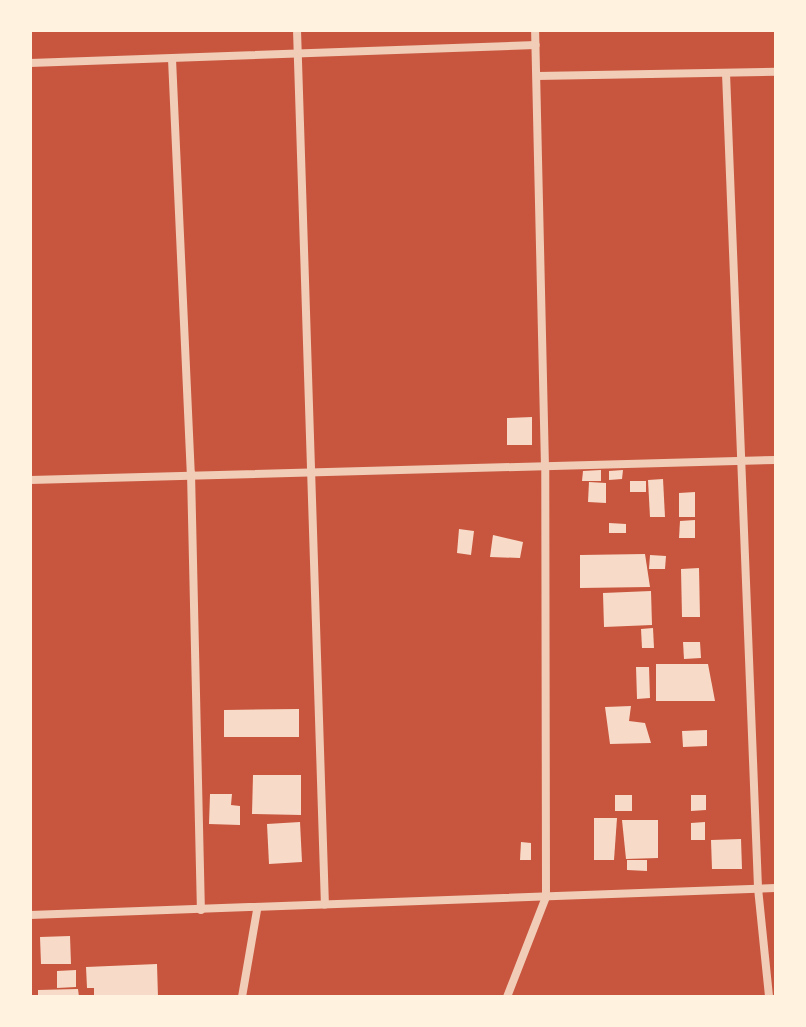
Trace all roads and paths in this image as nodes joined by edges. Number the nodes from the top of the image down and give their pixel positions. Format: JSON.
{"nodes":[{"id":1,"x":297,"y":30,"type":"edge"},
{"id":2,"x":535,"y":30,"type":"edge"},
{"id":3,"x":536,"y":45,"type":"junction"},
{"id":4,"x":298,"y":54,"type":"junction"},
{"id":5,"x":172,"y":59,"type":"junction"},
{"id":6,"x":30,"y":63,"type":"edge"},
{"id":7,"x":776,"y":72,"type":"edge"},
{"id":8,"x":726,"y":73,"type":"junction"},
{"id":9,"x":537,"y":76,"type":"junction"},
{"id":10,"x":776,"y":460,"type":"edge"},
{"id":11,"x":740,"y":462,"type":"junction"},
{"id":12,"x":545,"y":467,"type":"junction"},
{"id":13,"x":313,"y":470,"type":"junction"},
{"id":14,"x":191,"y":473,"type":"junction"},
{"id":15,"x":30,"y":480,"type":"edge"},
{"id":16,"x":758,"y":888,"type":"junction"},
{"id":17,"x":776,"y":888,"type":"edge"},
{"id":18,"x":546,"y":897,"type":"junction"},
{"id":19,"x":325,"y":905,"type":"junction"},
{"id":20,"x":201,"y":910,"type":"junction"},
{"id":21,"x":257,"y":910,"type":"junction"},
{"id":22,"x":30,"y":915,"type":"edge"},
{"id":23,"x":242,"y":997,"type":"edge"},
{"id":24,"x":507,"y":997,"type":"edge"},
{"id":25,"x":769,"y":997,"type":"edge"}],
"edges":[{"from":1,"to":4,"type":"street"},
{"from":2,"to":3,"type":"street"},
{"from":3,"to":4,"type":"street"},
{"from":3,"to":9,"type":"street"},
{"from":4,"to":5,"type":"street"},
{"from":4,"to":13,"type":"street"},
{"from":5,"to":6,"type":"street"},
{"from":5,"to":14,"type":"street"},
{"from":7,"to":8,"type":"street"},
{"from":8,"to":9,"type":"street"},
{"from":8,"to":11,"type":"street"},
{"from":9,"to":12,"type":"street"},
{"from":10,"to":11,"type":"street"},
{"from":11,"to":12,"type":"street"},
{"from":11,"to":16,"type":"street"},
{"from":12,"to":13,"type":"street"},
{"from":12,"to":18,"type":"street"},
{"from":13,"to":14,"type":"street"},
{"from":13,"to":19,"type":"street"},
{"from":14,"to":15,"type":"street"},
{"from":14,"to":20,"type":"street"},
{"from":16,"to":17,"type":"street"},
{"from":16,"to":18,"type":"street"},
{"from":16,"to":25,"type":"street"},
{"from":18,"to":19,"type":"street"},
{"from":18,"to":24,"type":"street"},
{"from":19,"to":21,"type":"street"},
{"from":20,"to":21,"type":"street"},
{"from":20,"to":22,"type":"street"},
{"from":21,"to":23,"type":"street"}]}
